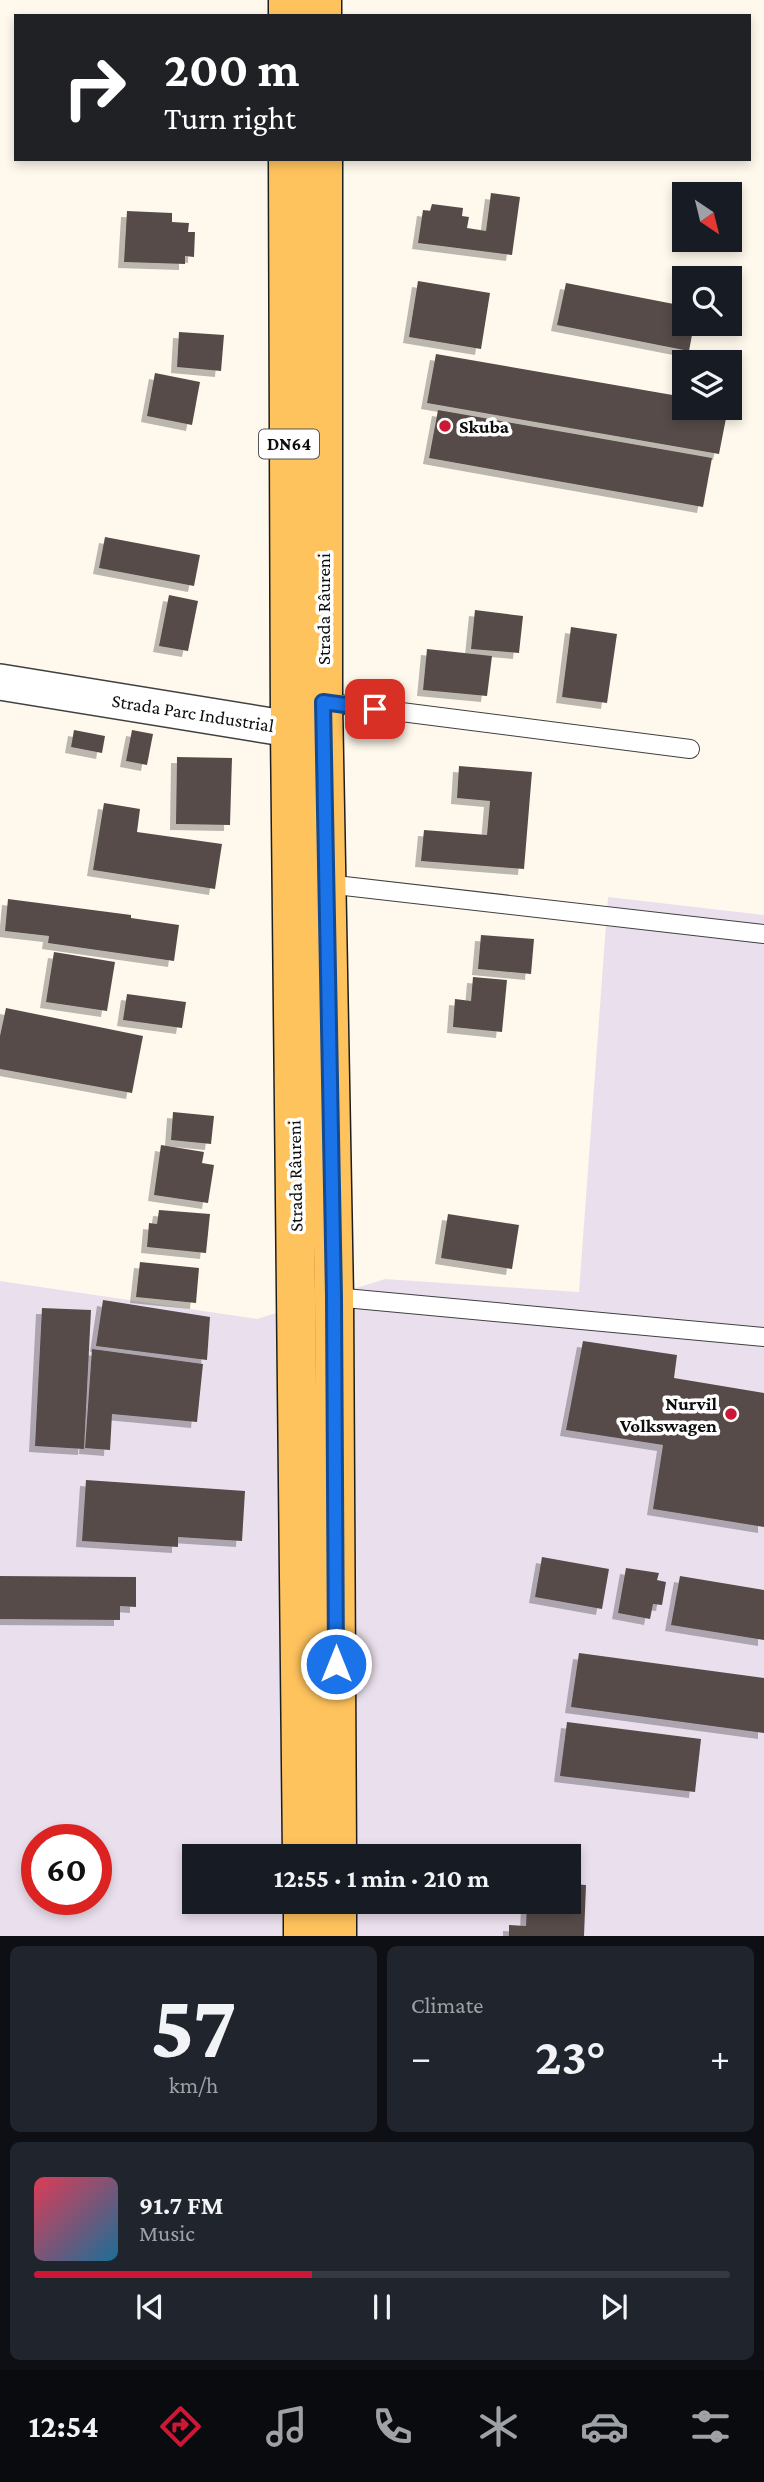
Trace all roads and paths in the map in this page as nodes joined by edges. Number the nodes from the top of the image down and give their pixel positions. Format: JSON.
{"nodes":[{"id":1,"x":288,"y":161,"type":"edge"},
{"id":2,"x":323,"y":161,"type":"edge"},
{"id":3,"x":323,"y":589,"type":"junction"},
{"id":4,"x":0,"y":682,"type":"edge"},
{"id":5,"x":323,"y":702,"type":"junction"},
{"id":6,"x":290,"y":729,"type":"junction"},
{"id":7,"x":690,"y":749,"type":"dead end"},
{"id":8,"x":326,"y":869,"type":"junction"},
{"id":9,"x":764,"y":934,"type":"edge"},
{"id":10,"x":334,"y":1297,"type":"junction"},
{"id":11,"x":764,"y":1337,"type":"edge"},
{"id":12,"x":302,"y":1844,"type":"edge"},
{"id":13,"x":337,"y":1844,"type":"edge"},
{"id":14,"x":303,"y":1914,"type":"edge"},
{"id":15,"x":337,"y":1914,"type":"edge"},
{"id":16,"x":303,"y":1936,"type":"edge"},
{"id":17,"x":337,"y":1936,"type":"edge"}],
"edges":[{"from":1,"to":6,"type":"main road","name":"Strada Râureni","number":"DN64"},
{"from":2,"to":3,"type":"main road","name":"Strada Râureni","number":"DN64"},
{"from":3,"to":5,"type":"main road","name":"Strada Râureni","number":"DN64"},
{"from":3,"to":6,"type":"street"},
{"from":4,"to":6,"type":"street","name":"Strada Parc Industrial"},
{"from":5,"to":7,"type":"lane"},
{"from":5,"to":8,"type":"main road","name":"Strada Râureni","number":"DN64"},
{"from":6,"to":8,"type":"street","name":"Strada Parc Industrial"},
{"from":6,"to":12,"type":"main road","name":"Strada Râureni","number":"DN64"},
{"from":8,"to":9,"type":"lane"},
{"from":8,"to":10,"type":"main road","name":"Strada Râureni","number":"DN64"},
{"from":10,"to":11,"type":"lane"},
{"from":10,"to":13,"type":"main road","name":"Strada Râureni","number":"DN64"},
{"from":14,"to":16,"type":"main road"},
{"from":15,"to":17,"type":"main road"}]}
